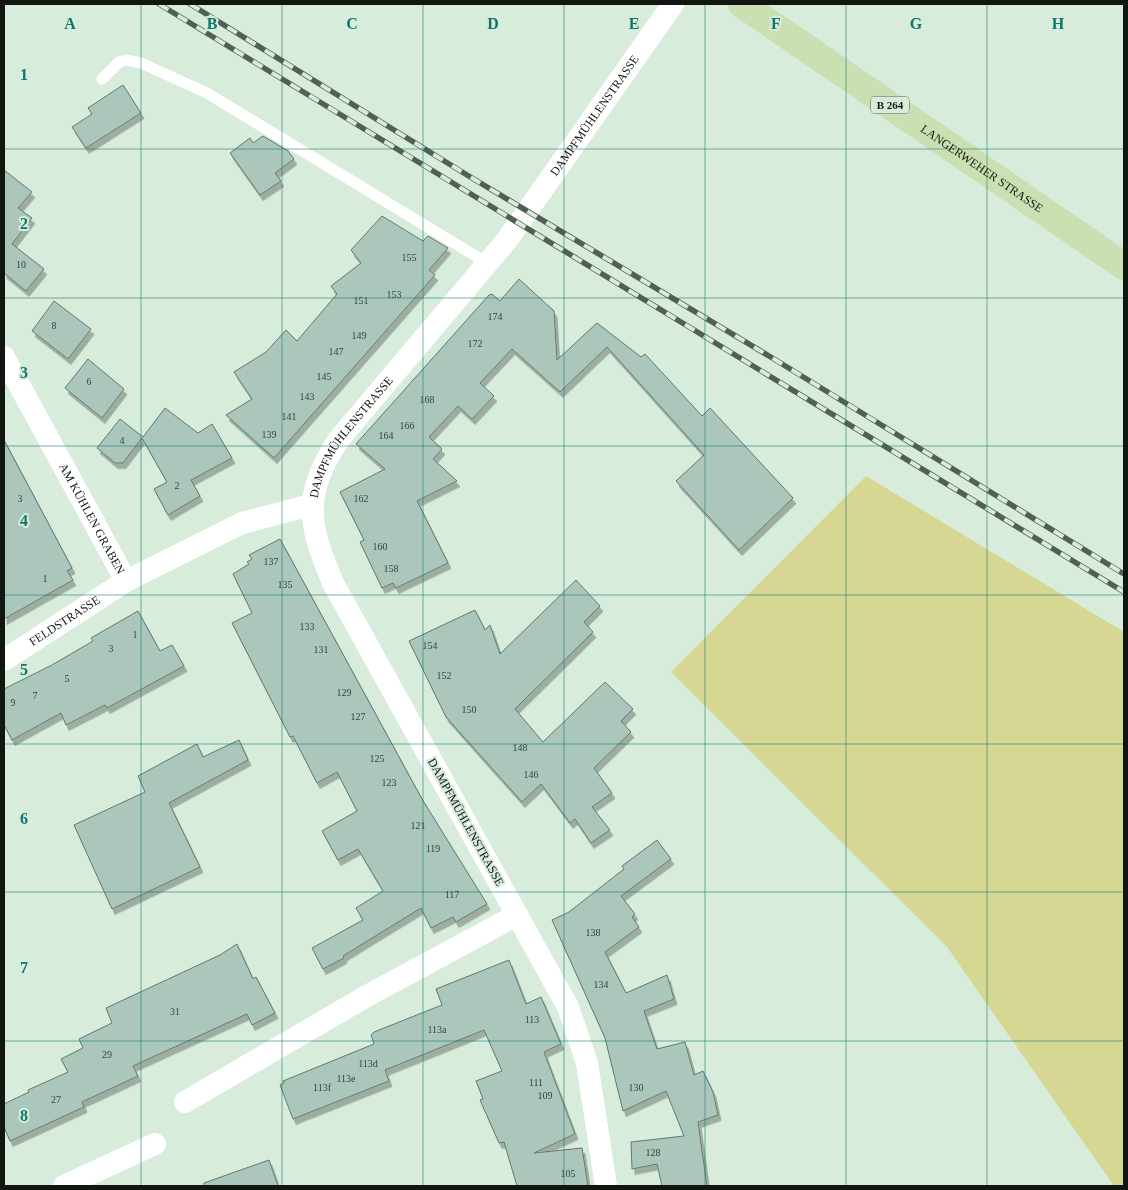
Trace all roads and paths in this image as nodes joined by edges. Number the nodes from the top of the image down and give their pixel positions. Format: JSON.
{"nodes":[{"id":1,"x":673,"y":4,"type":"edge"},
{"id":2,"x":742,"y":4,"type":"edge"},
{"id":3,"x":102,"y":78,"type":"dead end"},
{"id":4,"x":487,"y":263,"type":"junction"},
{"id":5,"x":1124,"y":266,"type":"edge"},
{"id":6,"x":4,"y":357,"type":"edge"},
{"id":7,"x":311,"y":505,"type":"junction"},
{"id":8,"x":126,"y":581,"type":"junction"},
{"id":9,"x":4,"y":660,"type":"edge"},
{"id":10,"x":517,"y":915,"type":"junction"},
{"id":11,"x":185,"y":1102,"type":"dead end"},
{"id":12,"x":154,"y":1144,"type":"dead end"},
{"id":13,"x":64,"y":1186,"type":"edge"},
{"id":14,"x":606,"y":1186,"type":"edge"}],
"edges":[{"from":1,"to":4,"type":"street","name":"DAMPFMÜHLENSTRASSE"},
{"from":2,"to":5,"type":"main road","name":"LANGERWEHER STRASSE","number":"B 264"},
{"from":3,"to":4,"type":"lane"},
{"from":4,"to":7,"type":"street","name":"DAMPFMÜHLENSTRASSE"},
{"from":6,"to":8,"type":"street","name":"AM KÜHLEN GRABEN"},
{"from":7,"to":8,"type":"street","name":"AM KÜHLEN GRABEN"},
{"from":7,"to":10,"type":"street","name":"DAMPFMÜHLENSTRASSE"},
{"from":8,"to":9,"type":"street","name":"FELDSTRASSE"},
{"from":10,"to":11,"type":"street"},
{"from":10,"to":14,"type":"street","name":"DAMPFMÜHLENSTRASSE"},
{"from":12,"to":13,"type":"street"}]}
